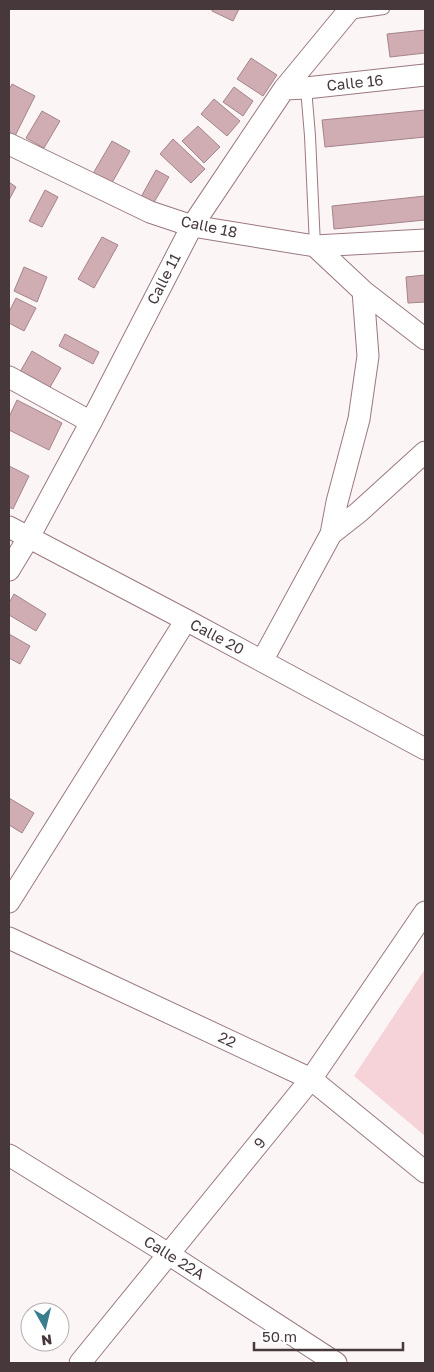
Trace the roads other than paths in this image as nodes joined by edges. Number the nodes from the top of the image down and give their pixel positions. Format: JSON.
{"nodes":[{"id":1,"x":384,"y":9,"type":"edge"},
{"id":2,"x":345,"y":10,"type":"edge"},
{"id":3,"x":425,"y":75,"type":"edge"},
{"id":4,"x":306,"y":88,"type":"junction"},
{"id":5,"x":284,"y":89,"type":"junction"},
{"id":6,"x":9,"y":144,"type":"edge"},
{"id":7,"x":192,"y":226,"type":"junction"},
{"id":8,"x":425,"y":240,"type":"edge"},
{"id":9,"x":315,"y":246,"type":"junction"},
{"id":10,"x":363,"y":291,"type":"junction"},
{"id":11,"x":425,"y":339,"type":"edge"},
{"id":12,"x":9,"y":377,"type":"edge"},
{"id":13,"x":91,"y":422,"type":"junction"},
{"id":14,"x":425,"y":452,"type":"edge"},
{"id":15,"x":9,"y":527,"type":"edge"},
{"id":16,"x":331,"y":534,"type":"junction"},
{"id":17,"x":29,"y":537,"type":"junction"},
{"id":18,"x":9,"y":570,"type":"edge"},
{"id":19,"x":186,"y":620,"type":"junction"},
{"id":20,"x":262,"y":662,"type":"junction"},
{"id":21,"x":425,"y":749,"type":"edge"},
{"id":22,"x":9,"y":902,"type":"edge"},
{"id":23,"x":425,"y":912,"type":"edge"},
{"id":24,"x":9,"y":938,"type":"edge"},
{"id":25,"x":311,"y":1079,"type":"junction"},
{"id":26,"x":9,"y":1155,"type":"edge"},
{"id":27,"x":425,"y":1172,"type":"edge"},
{"id":28,"x":170,"y":1255,"type":"junction"},
{"id":29,"x":80,"y":1363,"type":"edge"},
{"id":30,"x":336,"y":1363,"type":"edge"}],
"edges":[{"from":1,"to":2,"type":"lane"},
{"from":2,"to":5,"type":"street","name":"Calle 11"},
{"from":3,"to":4,"type":"street","name":"Calle 16"},
{"from":4,"to":5,"type":"street","name":"Calle 16"},
{"from":4,"to":9,"type":"lane"},
{"from":5,"to":7,"type":"street","name":"Calle 11"},
{"from":6,"to":7,"type":"street","name":"Calle 18"},
{"from":7,"to":9,"type":"street","name":"Calle 18"},
{"from":7,"to":13,"type":"street","name":"Calle 11"},
{"from":8,"to":9,"type":"street","name":"Calle 18"},
{"from":9,"to":10,"type":"street"},
{"from":10,"to":11,"type":"street"},
{"from":10,"to":16,"type":"street"},
{"from":12,"to":13,"type":"street"},
{"from":13,"to":17,"type":"street","name":"Calle 11"},
{"from":14,"to":16,"type":"street"},
{"from":15,"to":17,"type":"street","name":"Calle 20"},
{"from":16,"to":20,"type":"street"},
{"from":17,"to":18,"type":"street","name":"Calle 11"},
{"from":17,"to":19,"type":"street","name":"Calle 20"},
{"from":19,"to":20,"type":"street","name":"Calle 20"},
{"from":19,"to":22,"type":"street"},
{"from":20,"to":21,"type":"street","name":"Calle 20"},
{"from":23,"to":25,"type":"street","name":"9"},
{"from":24,"to":25,"type":"street","name":"22"},
{"from":25,"to":27,"type":"street","name":"22"},
{"from":25,"to":28,"type":"street","name":"9"},
{"from":26,"to":28,"type":"street","name":"Calle 22A"},
{"from":28,"to":29,"type":"street","name":"9"},
{"from":28,"to":30,"type":"street","name":"Calle 22A"}]}
